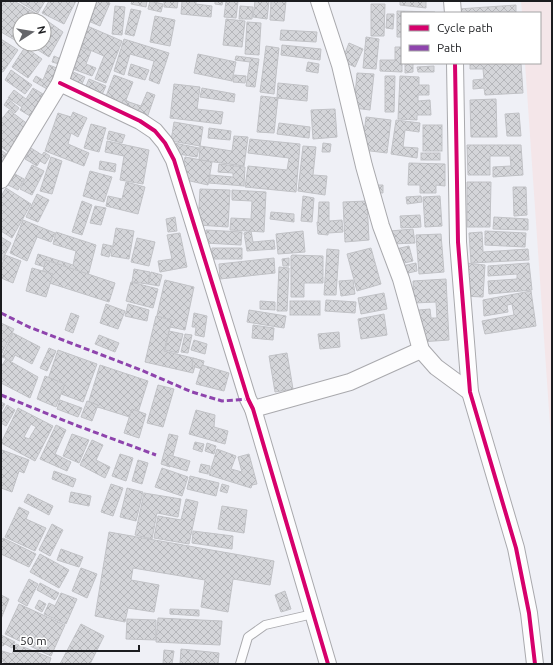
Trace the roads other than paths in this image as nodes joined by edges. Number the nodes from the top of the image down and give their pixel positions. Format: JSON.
{"nodes":[{"id":1,"x":88,"y":1,"type":"edge"},
{"id":2,"x":319,"y":1,"type":"edge"},
{"id":3,"x":452,"y":1,"type":"edge"},
{"id":4,"x":453,"y":12,"type":"edge"},
{"id":5,"x":455,"y":64,"type":"edge"},
{"id":6,"x":60,"y":83,"type":"junction"},
{"id":7,"x":1,"y":180,"type":"edge"},
{"id":8,"x":421,"y":350,"type":"junction"},
{"id":9,"x":470,"y":392,"type":"junction"},
{"id":10,"x":253,"y":409,"type":"junction"},
{"id":11,"x":313,"y":614,"type":"junction"},
{"id":12,"x":240,"y":664,"type":"edge"},
{"id":13,"x":328,"y":664,"type":"edge"},
{"id":14,"x":535,"y":664,"type":"edge"}],
"edges":[{"from":1,"to":6,"type":"street"},
{"from":2,"to":8,"type":"street"},
{"from":3,"to":4,"type":"street"},
{"from":5,"to":9,"type":"street"},
{"from":6,"to":7,"type":"street"},
{"from":6,"to":10,"type":"street"},
{"from":8,"to":9,"type":"street"},
{"from":8,"to":10,"type":"street"},
{"from":9,"to":14,"type":"street"},
{"from":10,"to":11,"type":"street"},
{"from":11,"to":12,"type":"lane"},
{"from":11,"to":13,"type":"street"}]}
